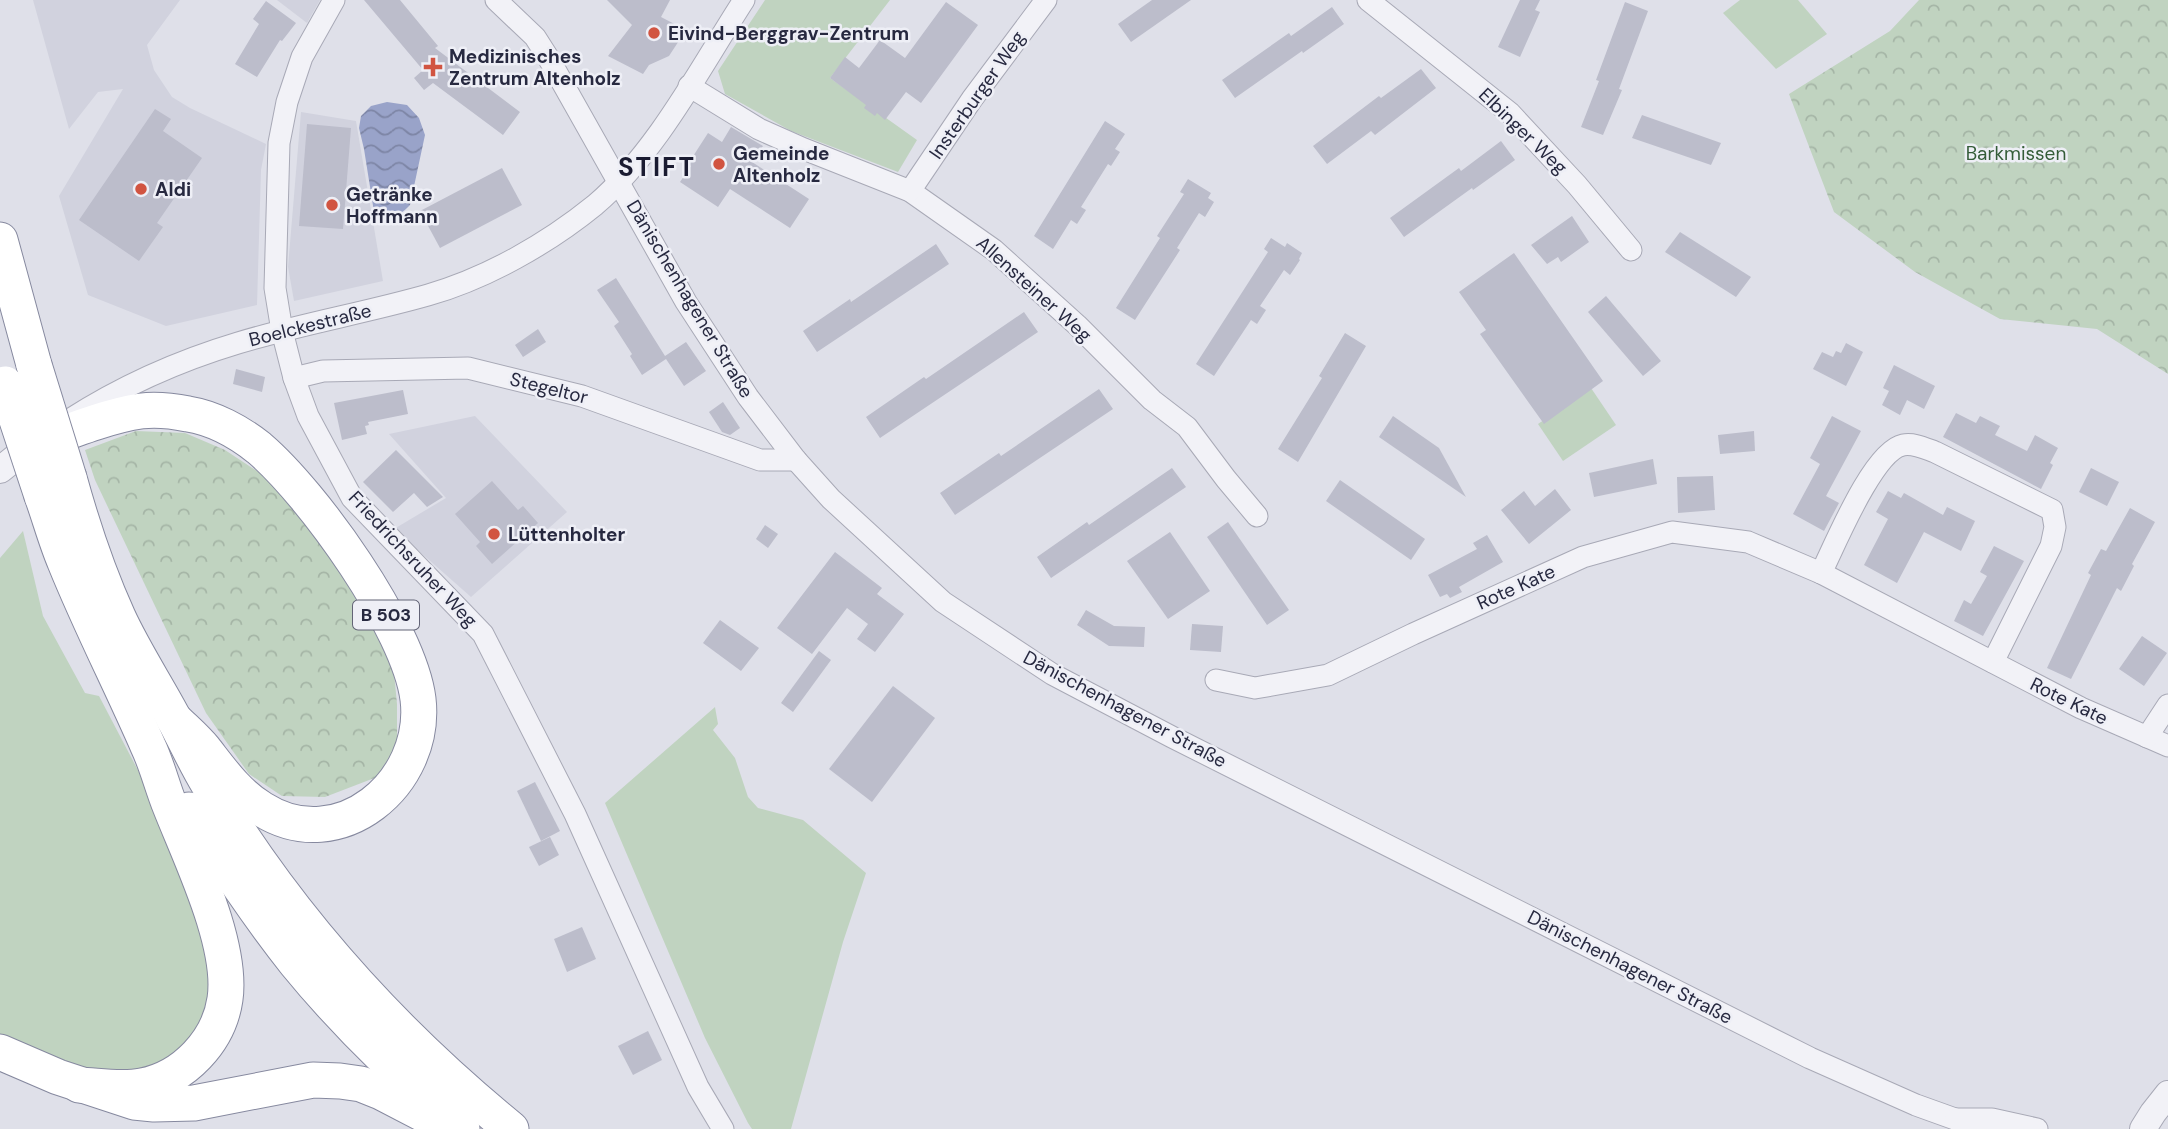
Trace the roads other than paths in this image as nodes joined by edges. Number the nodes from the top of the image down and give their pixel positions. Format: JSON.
{"nodes":[{"id":1,"x":334,"y":0,"type":"edge"},
{"id":2,"x":496,"y":0,"type":"edge"},
{"id":3,"x":744,"y":0,"type":"edge"},
{"id":4,"x":1046,"y":0,"type":"edge"},
{"id":5,"x":1368,"y":0,"type":"edge"},
{"id":6,"x":689,"y":86,"type":"junction"},
{"id":7,"x":618,"y":182,"type":"junction"},
{"id":8,"x":910,"y":191,"type":"junction"},
{"id":9,"x":0,"y":240,"type":"edge"},
{"id":10,"x":1631,"y":250,"type":"dead end"},
{"id":11,"x":282,"y":331,"type":"junction"},
{"id":12,"x":13,"y":371,"type":"edge"},
{"id":13,"x":293,"y":377,"type":"junction"},
{"id":14,"x":30,"y":446,"type":"junction"},
{"id":15,"x":796,"y":460,"type":"junction"},
{"id":16,"x":0,"y":470,"type":"edge"},
{"id":17,"x":56,"y":487,"type":"junction"},
{"id":18,"x":1257,"y":516,"type":"dead end"},
{"id":19,"x":1821,"y":573,"type":"junction"},
{"id":20,"x":1993,"y":662,"type":"junction"},
{"id":21,"x":1216,"y":680,"type":"dead end"},
{"id":22,"x":2168,"y":705,"type":"edge"},
{"id":23,"x":174,"y":719,"type":"junction"},
{"id":24,"x":2147,"y":737,"type":"junction"},
{"id":25,"x":2168,"y":746,"type":"edge"},
{"id":26,"x":149,"y":748,"type":"junction"},
{"id":27,"x":0,"y":1052,"type":"edge"},
{"id":28,"x":79,"y":1085,"type":"junction"},
{"id":29,"x":2168,"y":1094,"type":"edge"},
{"id":30,"x":1963,"y":1124,"type":"edge"},
{"id":31,"x":452,"y":1129,"type":"edge"},
{"id":32,"x":462,"y":1129,"type":"edge"},
{"id":33,"x":511,"y":1129,"type":"edge"},
{"id":34,"x":723,"y":1129,"type":"edge"},
{"id":35,"x":2036,"y":1129,"type":"edge"},
{"id":36,"x":2143,"y":1129,"type":"edge"}],
"edges":[{"from":1,"to":11,"type":"street","name":"Friedrichsruher Weg"},
{"from":2,"to":7,"type":"street","name":"Dänischenhagener Straße"},
{"from":3,"to":6,"type":"street","name":"Boelckestraße"},
{"from":4,"to":8,"type":"street","name":"Insterburger Weg"},
{"from":5,"to":10,"type":"street","name":"Elbinger Weg"},
{"from":6,"to":7,"type":"street","name":"Boelckestraße"},
{"from":6,"to":8,"type":"street","name":"Allensteiner Weg"},
{"from":7,"to":11,"type":"street","name":"Boelckestraße"},
{"from":7,"to":15,"type":"street","name":"Dänischenhagener Straße"},
{"from":8,"to":18,"type":"street","name":"Allensteiner Weg"},
{"from":9,"to":12,"type":"highway","number":"B 503"},
{"from":11,"to":13,"type":"street","name":"Friedrichsruher Weg"},
{"from":11,"to":14,"type":"street","name":"Boelckestraße"},
{"from":12,"to":17,"type":"highway","number":"B 503","bridge":true},
{"from":13,"to":15,"type":"street","name":"Stegeltor"},
{"from":13,"to":34,"type":"street","name":"Friedrichsruher Weg"},
{"from":14,"to":16,"type":"street","name":"Boelckestraße"},
{"from":14,"to":23,"type":"highway","number":"B 503"},
{"from":15,"to":30,"type":"street","name":"Dänischenhagener Straße"},
{"from":17,"to":23,"type":"highway","number":"B 503"},
{"from":17,"to":26,"type":"highway","number":"B 503"},
{"from":19,"to":20,"type":"street","name":"Rote Kate"},
{"from":19,"to":20,"type":"street"},
{"from":19,"to":21,"type":"street","name":"Rote Kate"},
{"from":20,"to":24,"type":"street","name":"Rote Kate"},
{"from":22,"to":24,"type":"street"},
{"from":23,"to":33,"type":"highway","number":"B 503"},
{"from":24,"to":25,"type":"street","name":"Rote Kate"},
{"from":26,"to":28,"type":"highway"},
{"from":26,"to":32,"type":"highway","number":"B 503"},
{"from":27,"to":28,"type":"highway"},
{"from":28,"to":31,"type":"highway"},
{"from":29,"to":36,"type":"street"},
{"from":30,"to":35,"type":"street","name":"Dänischenhagener Straße"}]}
